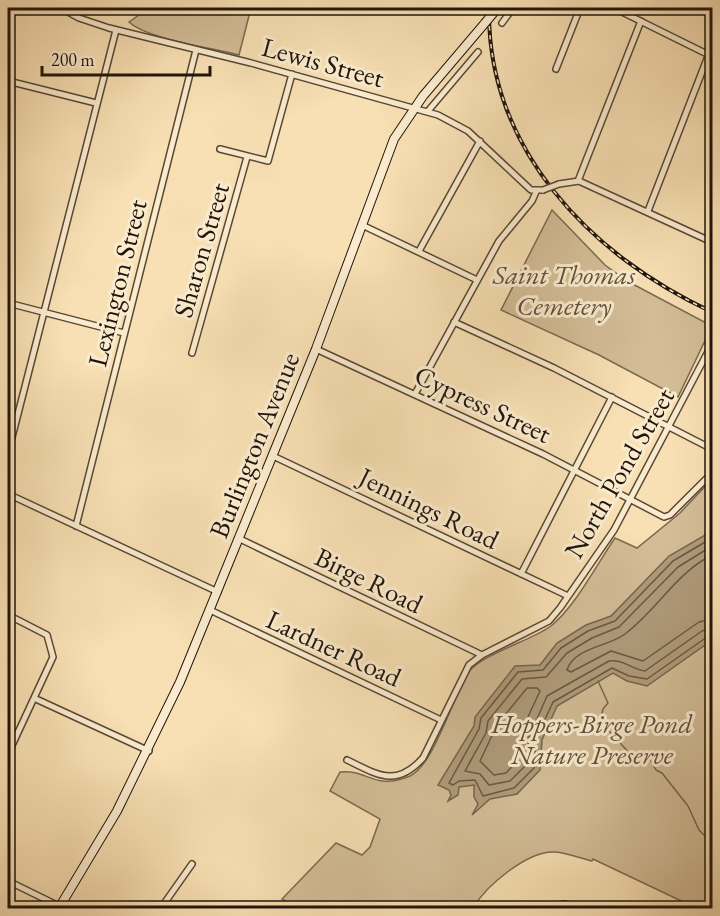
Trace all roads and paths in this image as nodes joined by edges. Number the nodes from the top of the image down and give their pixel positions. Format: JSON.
{"nodes":[{"id":1,"x":61,"y":8,"type":"edge"},
{"id":2,"x":513,"y":8,"type":"edge"},
{"id":3,"x":580,"y":8,"type":"edge"},
{"id":4,"x":614,"y":8,"type":"edge"},
{"id":5,"x":496,"y":9,"type":"edge"},
{"id":6,"x":641,"y":21,"type":"junction"},
{"id":7,"x":502,"y":23,"type":"dead end"},
{"id":8,"x":116,"y":30,"type":"junction"},
{"id":9,"x":712,"y":46,"type":"edge"},
{"id":10,"x":196,"y":50,"type":"junction"},
{"id":11,"x":478,"y":52,"type":"dead end"},
{"id":12,"x":709,"y":55,"type":"junction"},
{"id":13,"x":556,"y":69,"type":"dead end"},
{"id":14,"x":292,"y":74,"type":"junction"},
{"id":15,"x":8,"y":81,"type":"edge"},
{"id":16,"x":96,"y":103,"type":"junction"},
{"id":17,"x":415,"y":107,"type":"junction"},
{"id":18,"x":428,"y":111,"type":"junction"},
{"id":19,"x":480,"y":141,"type":"junction"},
{"id":20,"x":220,"y":149,"type":"dead end"},
{"id":21,"x":247,"y":157,"type":"junction"},
{"id":22,"x":578,"y":181,"type":"junction"},
{"id":23,"x":536,"y":192,"type":"junction"},
{"id":24,"x":648,"y":211,"type":"junction"},
{"id":25,"x":362,"y":225,"type":"junction"},
{"id":26,"x":712,"y":242,"type":"edge"},
{"id":27,"x":419,"y":251,"type":"junction"},
{"id":28,"x":477,"y":280,"type":"junction"},
{"id":29,"x":8,"y":303,"type":"edge"},
{"id":30,"x":44,"y":312,"type":"junction"},
{"id":31,"x":454,"y":322,"type":"junction"},
{"id":32,"x":124,"y":333,"type":"junction"},
{"id":33,"x":712,"y":344,"type":"edge"},
{"id":34,"x":316,"y":349,"type":"junction"},
{"id":35,"x":192,"y":353,"type":"dead end"},
{"id":36,"x":705,"y":359,"type":"junction"},
{"id":37,"x":712,"y":361,"type":"edge"},
{"id":38,"x":416,"y":394,"type":"junction"},
{"id":39,"x":612,"y":397,"type":"junction"},
{"id":40,"x":670,"y":427,"type":"junction"},
{"id":41,"x":712,"y":449,"type":"edge"},
{"id":42,"x":8,"y":453,"type":"edge"},
{"id":43,"x":273,"y":456,"type":"junction"},
{"id":44,"x":574,"y":470,"type":"junction"},
{"id":45,"x":712,"y":473,"type":"edge"},
{"id":46,"x":8,"y":494,"type":"edge"},
{"id":47,"x":631,"y":499,"type":"junction"},
{"id":48,"x":76,"y":526,"type":"junction"},
{"id":49,"x":240,"y":540,"type":"junction"},
{"id":50,"x":521,"y":574,"type":"junction"},
{"id":51,"x":218,"y":592,"type":"junction"},
{"id":52,"x":568,"y":596,"type":"junction"},
{"id":53,"x":210,"y":610,"type":"junction"},
{"id":54,"x":8,"y":615,"type":"edge"},
{"id":55,"x":482,"y":655,"type":"junction"},
{"id":56,"x":36,"y":699,"type":"junction"},
{"id":57,"x":441,"y":720,"type":"junction"},
{"id":58,"x":149,"y":751,"type":"junction"},
{"id":59,"x":8,"y":754,"type":"edge"},
{"id":60,"x":347,"y":760,"type":"dead end"},
{"id":61,"x":192,"y":864,"type":"dead end"},
{"id":62,"x":8,"y":881,"type":"edge"},
{"id":63,"x":60,"y":908,"type":"edge"},
{"id":64,"x":161,"y":909,"type":"edge"},
{"id":65,"x":547,"y":909,"type":"edge"},
{"id":66,"x":586,"y":909,"type":"edge"}],
"edges":[{"from":1,"to":8,"type":"street","name":"Lewis Street"},
{"from":2,"to":7,"type":"street"},
{"from":3,"to":13,"type":"street"},
{"from":4,"to":6,"type":"street"},
{"from":5,"to":17,"type":"main road","name":"Burlington Avenue","bridge":true},
{"from":6,"to":12,"type":"street"},
{"from":6,"to":22,"type":"street"},
{"from":8,"to":10,"type":"street","name":"Lewis Street"},
{"from":8,"to":16,"type":"street"},
{"from":9,"to":12,"type":"street"},
{"from":10,"to":14,"type":"street","name":"Lewis Street"},
{"from":10,"to":32,"type":"street","name":"Lexington Street"},
{"from":11,"to":18,"type":"street"},
{"from":12,"to":24,"type":"street"},
{"from":14,"to":17,"type":"street","name":"Lewis Street"},
{"from":14,"to":21,"type":"street"},
{"from":15,"to":16,"type":"street"},
{"from":16,"to":30,"type":"street"},
{"from":17,"to":18,"type":"street","name":"Lewis Street"},
{"from":17,"to":25,"type":"main road","name":"Burlington Avenue"},
{"from":18,"to":19,"type":"street","name":"Lewis Street"},
{"from":19,"to":23,"type":"street","name":"Lewis Street"},
{"from":19,"to":27,"type":"street"},
{"from":20,"to":21,"type":"street"},
{"from":21,"to":35,"type":"street","name":"Sharon Street"},
{"from":22,"to":23,"type":"street","bridge":true},
{"from":22,"to":24,"type":"street"},
{"from":23,"to":28,"type":"street"},
{"from":24,"to":26,"type":"street"},
{"from":25,"to":27,"type":"street"},
{"from":25,"to":34,"type":"main road","name":"Burlington Avenue"},
{"from":27,"to":28,"type":"street"},
{"from":28,"to":31,"type":"street"},
{"from":29,"to":30,"type":"street"},
{"from":30,"to":32,"type":"street"},
{"from":30,"to":42,"type":"street"},
{"from":31,"to":38,"type":"street"},
{"from":31,"to":39,"type":"street"},
{"from":32,"to":48,"type":"street","name":"Lexington Street"},
{"from":33,"to":36,"type":"street","name":"North Pond Street"},
{"from":34,"to":38,"type":"street","name":"Cypress Street"},
{"from":34,"to":43,"type":"main road","name":"Burlington Avenue"},
{"from":36,"to":37,"type":"street"},
{"from":36,"to":40,"type":"street","name":"North Pond Street"},
{"from":38,"to":44,"type":"street","name":"Cypress Street"},
{"from":39,"to":40,"type":"street"},
{"from":39,"to":44,"type":"street"},
{"from":40,"to":41,"type":"street"},
{"from":40,"to":47,"type":"street","name":"North Pond Street"},
{"from":43,"to":49,"type":"main road","name":"Burlington Avenue"},
{"from":43,"to":50,"type":"street","name":"Jennings Road"},
{"from":44,"to":47,"type":"street","name":"Cypress Street"},
{"from":44,"to":50,"type":"street"},
{"from":45,"to":47,"type":"street","name":"Cypress Street"},
{"from":46,"to":48,"type":"street"},
{"from":47,"to":52,"type":"street","name":"North Pond Street"},
{"from":48,"to":51,"type":"street"},
{"from":49,"to":51,"type":"main road","name":"Burlington Avenue"},
{"from":49,"to":55,"type":"street","name":"Birge Road"},
{"from":50,"to":52,"type":"street","name":"Jennings Road"},
{"from":51,"to":53,"type":"main road","name":"Burlington Avenue"},
{"from":52,"to":55,"type":"street","name":"North Pond Street"},
{"from":53,"to":57,"type":"street","name":"Lardner Road"},
{"from":53,"to":58,"type":"main road","name":"Burlington Avenue"},
{"from":54,"to":56,"type":"street"},
{"from":55,"to":57,"type":"street","name":"North Pond Street"},
{"from":56,"to":58,"type":"street"},
{"from":56,"to":59,"type":"street"},
{"from":57,"to":60,"type":"street","name":"North Pond Street"},
{"from":58,"to":63,"type":"main road","name":"Burlington Avenue"},
{"from":61,"to":64,"type":"street"},
{"from":62,"to":63,"type":"street"},
{"from":65,"to":66,"type":"street"}]}
